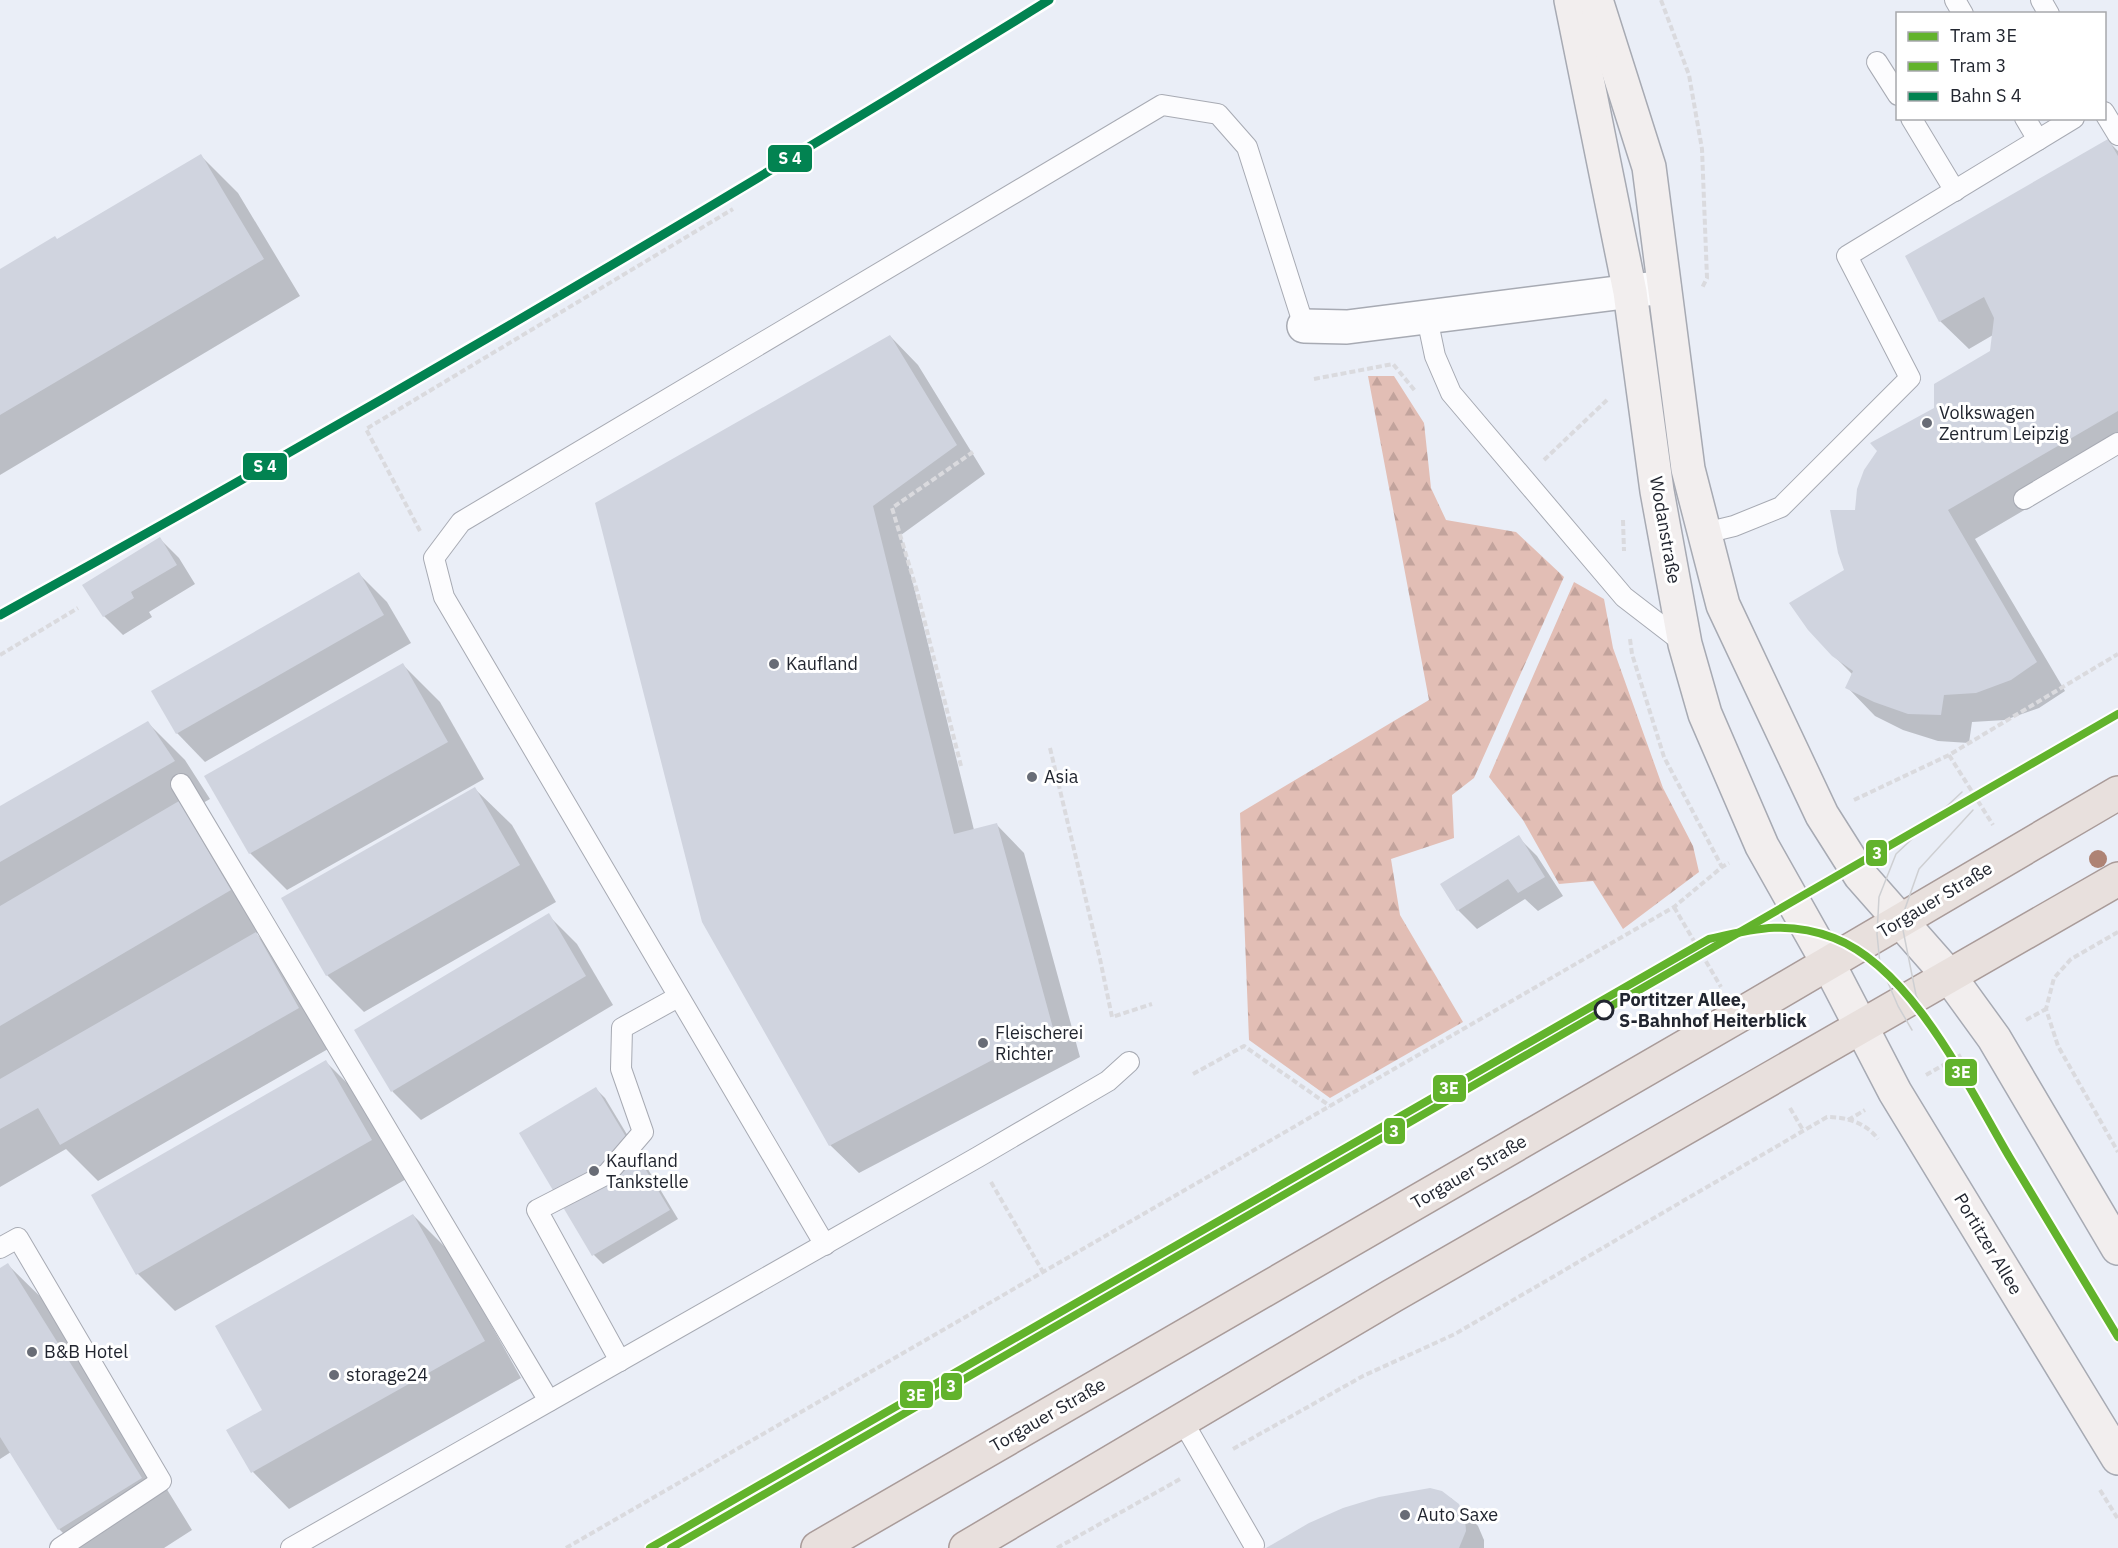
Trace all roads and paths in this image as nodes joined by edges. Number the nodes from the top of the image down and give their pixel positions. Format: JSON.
{"nodes":[{"id":1,"x":1570,"y":0,"type":"edge"},
{"id":2,"x":1596,"y":0,"type":"edge"},
{"id":3,"x":1661,"y":0,"type":"edge"},
{"id":4,"x":1877,"y":62,"type":"dead end"},
{"id":5,"x":1896,"y":93,"type":"edge"},
{"id":6,"x":2110,"y":112,"type":"edge"},
{"id":7,"x":1912,"y":120,"type":"edge"},
{"id":8,"x":2026,"y":120,"type":"edge"},
{"id":9,"x":2071,"y":120,"type":"edge"},
{"id":10,"x":2118,"y":135,"type":"edge"},
{"id":11,"x":2038,"y":140,"type":"junction"},
{"id":12,"x":1955,"y":191,"type":"junction"},
{"id":13,"x":733,"y":209,"type":"dead end"},
{"id":14,"x":1664,"y":287,"type":"junction"},
{"id":15,"x":1630,"y":292,"type":"junction"},
{"id":16,"x":1697,"y":297,"type":"dead end"},
{"id":17,"x":1427,"y":318,"type":"junction"},
{"id":18,"x":1304,"y":326,"type":"joint"},
{"id":19,"x":1642,"y":373,"type":"junction"},
{"id":20,"x":2118,"y":443,"type":"edge"},
{"id":21,"x":973,"y":453,"type":"dead end"},
{"id":22,"x":1538,"y":466,"type":"dead end"},
{"id":23,"x":2024,"y":499,"type":"dead end"},
{"id":24,"x":1705,"y":533,"type":"junction"},
{"id":25,"x":434,"y":558,"type":"junction"},
{"id":26,"x":78,"y":608,"type":"dead end"},
{"id":27,"x":1685,"y":644,"type":"junction"},
{"id":28,"x":2118,"y":654,"type":"edge"},
{"id":29,"x":0,"y":655,"type":"edge"},
{"id":30,"x":1050,"y":748,"type":"dead end"},
{"id":31,"x":961,"y":766,"type":"dead end"},
{"id":32,"x":181,"y":783,"type":"dead end"},
{"id":33,"x":2118,"y":793,"type":"edge"},
{"id":34,"x":1822,"y":815,"type":"junction"},
{"id":35,"x":1722,"y":867,"type":"dead end"},
{"id":36,"x":2118,"y":879,"type":"edge"},
{"id":37,"x":1674,"y":907,"type":"junction"},
{"id":38,"x":1901,"y":920,"type":"junction"},
{"id":39,"x":2118,"y":932,"type":"edge"},
{"id":40,"x":1828,"y":963,"type":"junction"},
{"id":41,"x":1949,"y":976,"type":"junction"},
{"id":42,"x":1725,"y":995,"type":"dead end"},
{"id":43,"x":678,"y":997,"type":"junction"},
{"id":44,"x":1152,"y":1004,"type":"dead end"},
{"id":45,"x":2046,"y":1009,"type":"junction"},
{"id":46,"x":1862,"y":1027,"type":"junction"},
{"id":47,"x":1994,"y":1038,"type":"junction"},
{"id":48,"x":1129,"y":1062,"type":"dead end"},
{"id":49,"x":1193,"y":1074,"type":"dead end"},
{"id":50,"x":1895,"y":1092,"type":"junction"},
{"id":51,"x":1330,"y":1106,"type":"junction"},
{"id":52,"x":1848,"y":1120,"type":"dead end"},
{"id":53,"x":1803,"y":1130,"type":"dead end"},
{"id":54,"x":2118,"y":1152,"type":"edge"},
{"id":55,"x":978,"y":1157,"type":"junction"},
{"id":56,"x":825,"y":1245,"type":"junction"},
{"id":57,"x":0,"y":1248,"type":"edge"},
{"id":58,"x":2118,"y":1248,"type":"edge"},
{"id":59,"x":1043,"y":1272,"type":"junction"},
{"id":60,"x":620,"y":1361,"type":"junction"},
{"id":61,"x":549,"y":1401,"type":"junction"},
{"id":62,"x":1182,"y":1420,"type":"junction"},
{"id":63,"x":2118,"y":1458,"type":"edge"},
{"id":64,"x":1207,"y":1464,"type":"junction"},
{"id":65,"x":1254,"y":1545,"type":"dead end"},
{"id":66,"x":60,"y":1548,"type":"edge"},
{"id":67,"x":291,"y":1548,"type":"edge"},
{"id":68,"x":566,"y":1548,"type":"edge"},
{"id":69,"x":818,"y":1548,"type":"edge"},
{"id":70,"x":966,"y":1548,"type":"edge"},
{"id":71,"x":1057,"y":1548,"type":"edge"}],
"edges":[{"from":1,"to":15,"type":"street","name":"Wodanstraße"},
{"from":2,"to":14,"type":"street","name":"Wodanstraße"},
{"from":3,"to":16,"type":"path"},
{"from":4,"to":5,"type":"lane"},
{"from":6,"to":10,"type":"lane"},
{"from":7,"to":12,"type":"lane"},
{"from":8,"to":11,"type":"lane"},
{"from":9,"to":11,"type":"lane"},
{"from":11,"to":12,"type":"lane"},
{"from":12,"to":24,"type":"lane"},
{"from":13,"to":25,"type":"path"},
{"from":14,"to":15,"type":"street"},
{"from":14,"to":24,"type":"street","name":"Wodanstraße"},
{"from":15,"to":17,"type":"street"},
{"from":15,"to":19,"type":"street","name":"Wodanstraße"},
{"from":17,"to":18,"type":"street"},
{"from":17,"to":27,"type":"lane"},
{"from":18,"to":25,"type":"lane"},
{"from":19,"to":22,"type":"path"},
{"from":19,"to":27,"type":"street","name":"Wodanstraße"},
{"from":20,"to":23,"type":"lane"},
{"from":21,"to":31,"type":"path"},
{"from":24,"to":34,"type":"street","name":"Wodanstraße"},
{"from":25,"to":43,"type":"lane"},
{"from":26,"to":29,"type":"path"},
{"from":27,"to":40,"type":"street","name":"Wodanstraße"},
{"from":28,"to":34,"type":"path"},
{"from":30,"to":44,"type":"path"},
{"from":32,"to":61,"type":"lane"},
{"from":33,"to":38,"type":"main road","name":"Torgauer Straße"},
{"from":34,"to":38,"type":"street","name":"Wodanstraße"},
{"from":35,"to":37,"type":"path"},
{"from":36,"to":41,"type":"main road"},
{"from":37,"to":42,"type":"path"},
{"from":37,"to":51,"type":"path"},
{"from":38,"to":40,"type":"main road","name":"Torgauer Straße"},
{"from":38,"to":41,"type":"street","name":"Wodanstraße"},
{"from":39,"to":45,"type":"path"},
{"from":40,"to":46,"type":"street","name":"Wodanstraße"},
{"from":40,"to":69,"type":"main road","name":"Torgauer Straße"},
{"from":41,"to":46,"type":"main road"},
{"from":41,"to":47,"type":"street"},
{"from":43,"to":56,"type":"lane"},
{"from":43,"to":60,"type":"lane"},
{"from":45,"to":47,"type":"path"},
{"from":45,"to":54,"type":"path"},
{"from":46,"to":50,"type":"street","name":"Portitzer Allee"},
{"from":46,"to":62,"type":"main road"},
{"from":47,"to":50,"type":"path"},
{"from":47,"to":58,"type":"street"},
{"from":48,"to":55,"type":"lane"},
{"from":49,"to":51,"type":"path"},
{"from":50,"to":52,"type":"path"},
{"from":50,"to":63,"type":"street","name":"Portitzer Allee"},
{"from":51,"to":59,"type":"path"},
{"from":53,"to":64,"type":"path"},
{"from":55,"to":56,"type":"lane"},
{"from":55,"to":59,"type":"path"},
{"from":56,"to":60,"type":"lane"},
{"from":57,"to":66,"type":"lane"},
{"from":59,"to":68,"type":"path"},
{"from":60,"to":61,"type":"lane"},
{"from":61,"to":67,"type":"lane"},
{"from":62,"to":64,"type":"lane"},
{"from":62,"to":70,"type":"main road"},
{"from":64,"to":65,"type":"lane"},
{"from":64,"to":71,"type":"path"}]}
